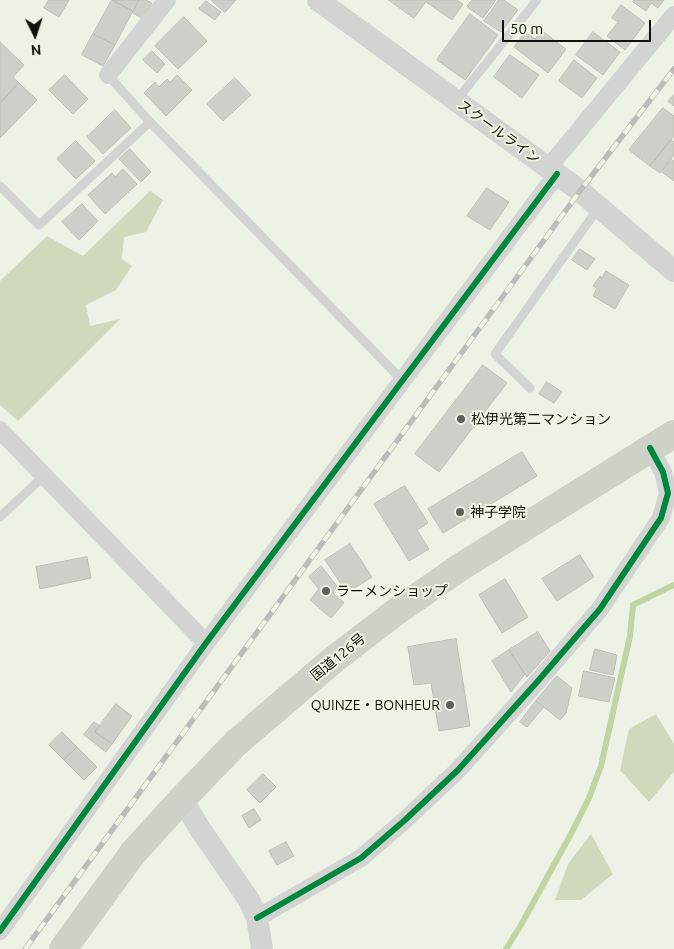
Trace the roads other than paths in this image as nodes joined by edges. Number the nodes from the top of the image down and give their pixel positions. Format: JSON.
{"nodes":[{"id":1,"x":164,"y":0,"type":"edge"},
{"id":2,"x":318,"y":0,"type":"edge"},
{"id":3,"x":537,"y":0,"type":"edge"},
{"id":4,"x":674,"y":15,"type":"edge"},
{"id":5,"x":108,"y":75,"type":"joint"},
{"id":6,"x":456,"y":101,"type":"junction"},
{"id":7,"x":150,"y":122,"type":"junction"},
{"id":8,"x":552,"y":171,"type":"junction"},
{"id":9,"x":0,"y":186,"type":"edge"},
{"id":10,"x":599,"y":207,"type":"junction"},
{"id":11,"x":674,"y":271,"type":"edge"},
{"id":12,"x":402,"y":380,"type":"junction"},
{"id":13,"x":530,"y":388,"type":"dead end"},
{"id":14,"x":0,"y":430,"type":"edge"},
{"id":15,"x":674,"y":434,"type":"edge"},
{"id":16,"x":650,"y":448,"type":"junction"},
{"id":17,"x":44,"y":476,"type":"junction"},
{"id":18,"x":0,"y":517,"type":"edge"},
{"id":19,"x":206,"y":643,"type":"junction"},
{"id":20,"x":182,"y":799,"type":"junction"},
{"id":21,"x":256,"y":918,"type":"junction"},
{"id":22,"x":0,"y":931,"type":"edge"},
{"id":23,"x":63,"y":949,"type":"edge"},
{"id":24,"x":262,"y":949,"type":"edge"}],
"edges":[{"from":1,"to":5,"type":"street"},
{"from":2,"to":6,"type":"street","name":"スクールライン"},
{"from":3,"to":6,"type":"lane"},
{"from":4,"to":8,"type":"street"},
{"from":5,"to":7,"type":"lane"},
{"from":6,"to":8,"type":"street","name":"スクールライン"},
{"from":7,"to":9,"type":"lane"},
{"from":7,"to":12,"type":"lane"},
{"from":8,"to":10,"type":"street","name":"スクールライン"},
{"from":8,"to":12,"type":"street"},
{"from":10,"to":11,"type":"street","name":"スクールライン"},
{"from":10,"to":13,"type":"lane"},
{"from":12,"to":19,"type":"street"},
{"from":14,"to":17,"type":"street"},
{"from":15,"to":16,"type":"highway","name":"国道126号"},
{"from":16,"to":20,"type":"highway","name":"国道126号"},
{"from":16,"to":21,"type":"street"},
{"from":17,"to":18,"type":"lane"},
{"from":17,"to":19,"type":"street"},
{"from":19,"to":22,"type":"street"},
{"from":20,"to":21,"type":"street"},
{"from":20,"to":23,"type":"highway","name":"国道126号"},
{"from":21,"to":24,"type":"street"}]}
